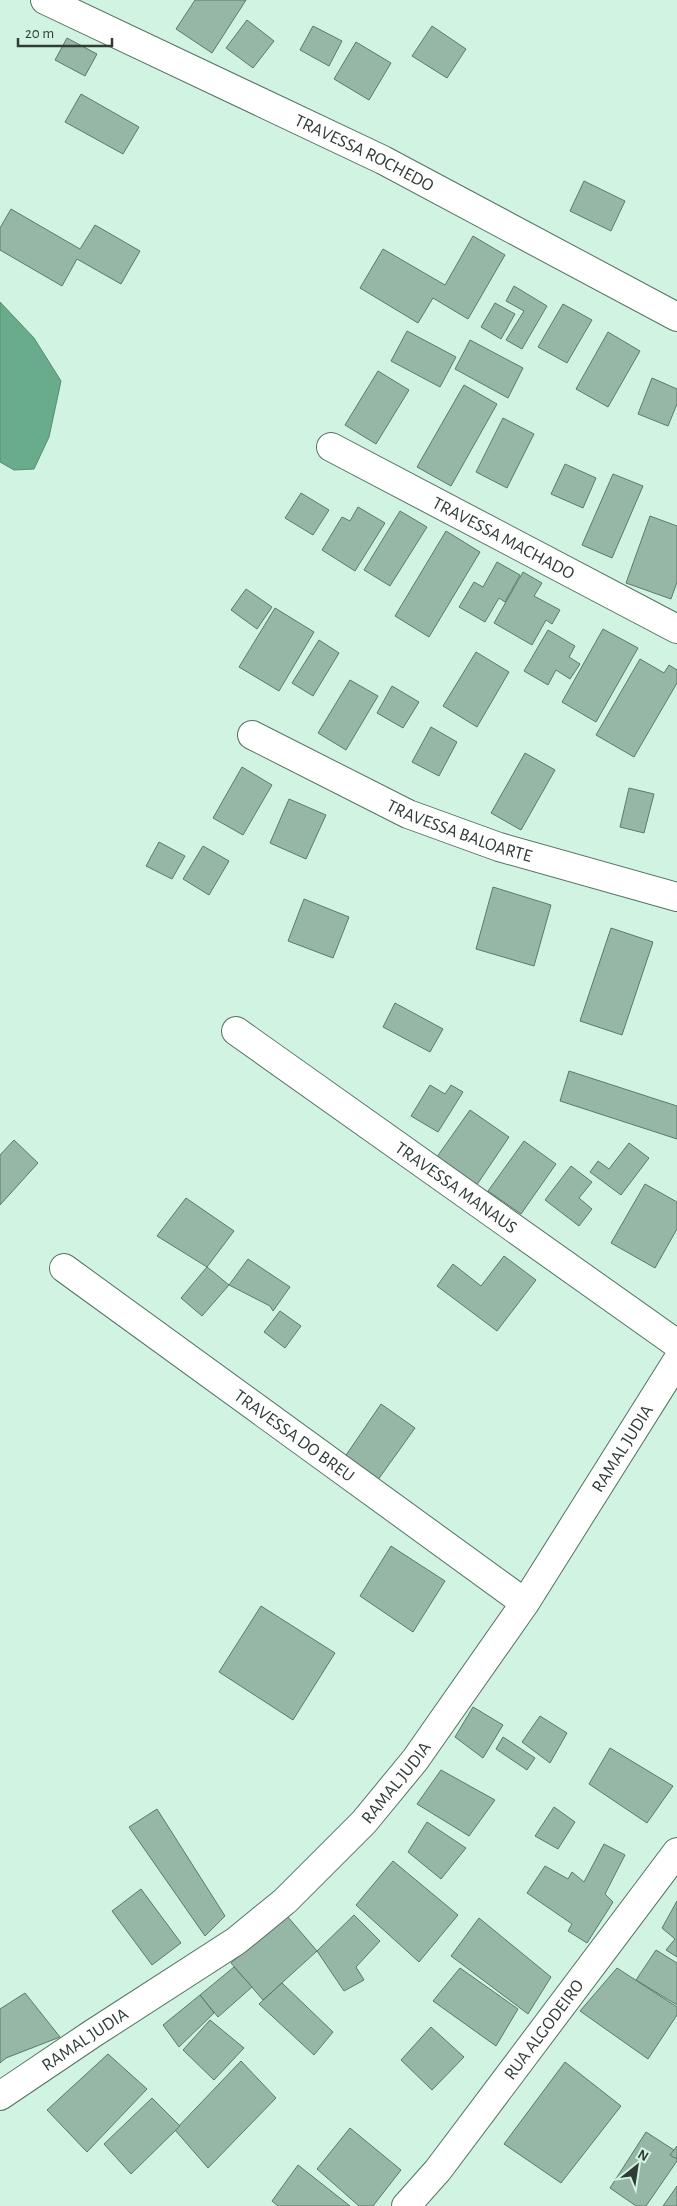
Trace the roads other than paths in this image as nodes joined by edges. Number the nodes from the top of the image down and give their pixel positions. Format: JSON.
{"nodes":[{"id":1,"x":45,"y":0,"type":"edge"},
{"id":2,"x":677,"y":317,"type":"edge"},
{"id":3,"x":331,"y":447,"type":"dead end"},
{"id":4,"x":677,"y":629,"type":"edge"},
{"id":5,"x":252,"y":735,"type":"dead end"},
{"id":6,"x":677,"y":897,"type":"edge"},
{"id":7,"x":236,"y":1031,"type":"dead end"},
{"id":8,"x":64,"y":1268,"type":"dead end"},
{"id":9,"x":677,"y":1344,"type":"edge"},
{"id":10,"x":677,"y":1361,"type":"edge"},
{"id":11,"x":525,"y":1603,"type":"junction"},
{"id":12,"x":677,"y":1852,"type":"edge"},
{"id":13,"x":0,"y":2096,"type":"edge"},
{"id":14,"x":406,"y":2206,"type":"edge"}],
"edges":[{"from":1,"to":2,"type":"street","name":"TRAVESSA ROCHEDO"},
{"from":3,"to":4,"type":"street","name":"TRAVESSA MACHADO"},
{"from":5,"to":6,"type":"street","name":"TRAVESSA BALOARTE"},
{"from":7,"to":9,"type":"street","name":"TRAVESSA MANAUS"},
{"from":8,"to":11,"type":"street","name":"TRAVESSA DO BREU"},
{"from":10,"to":11,"type":"street","name":"RAMAL JUDIA"},
{"from":11,"to":13,"type":"street","name":"RAMAL JUDIA"},
{"from":12,"to":14,"type":"street","name":"RUA ALGODEIRO"}]}
